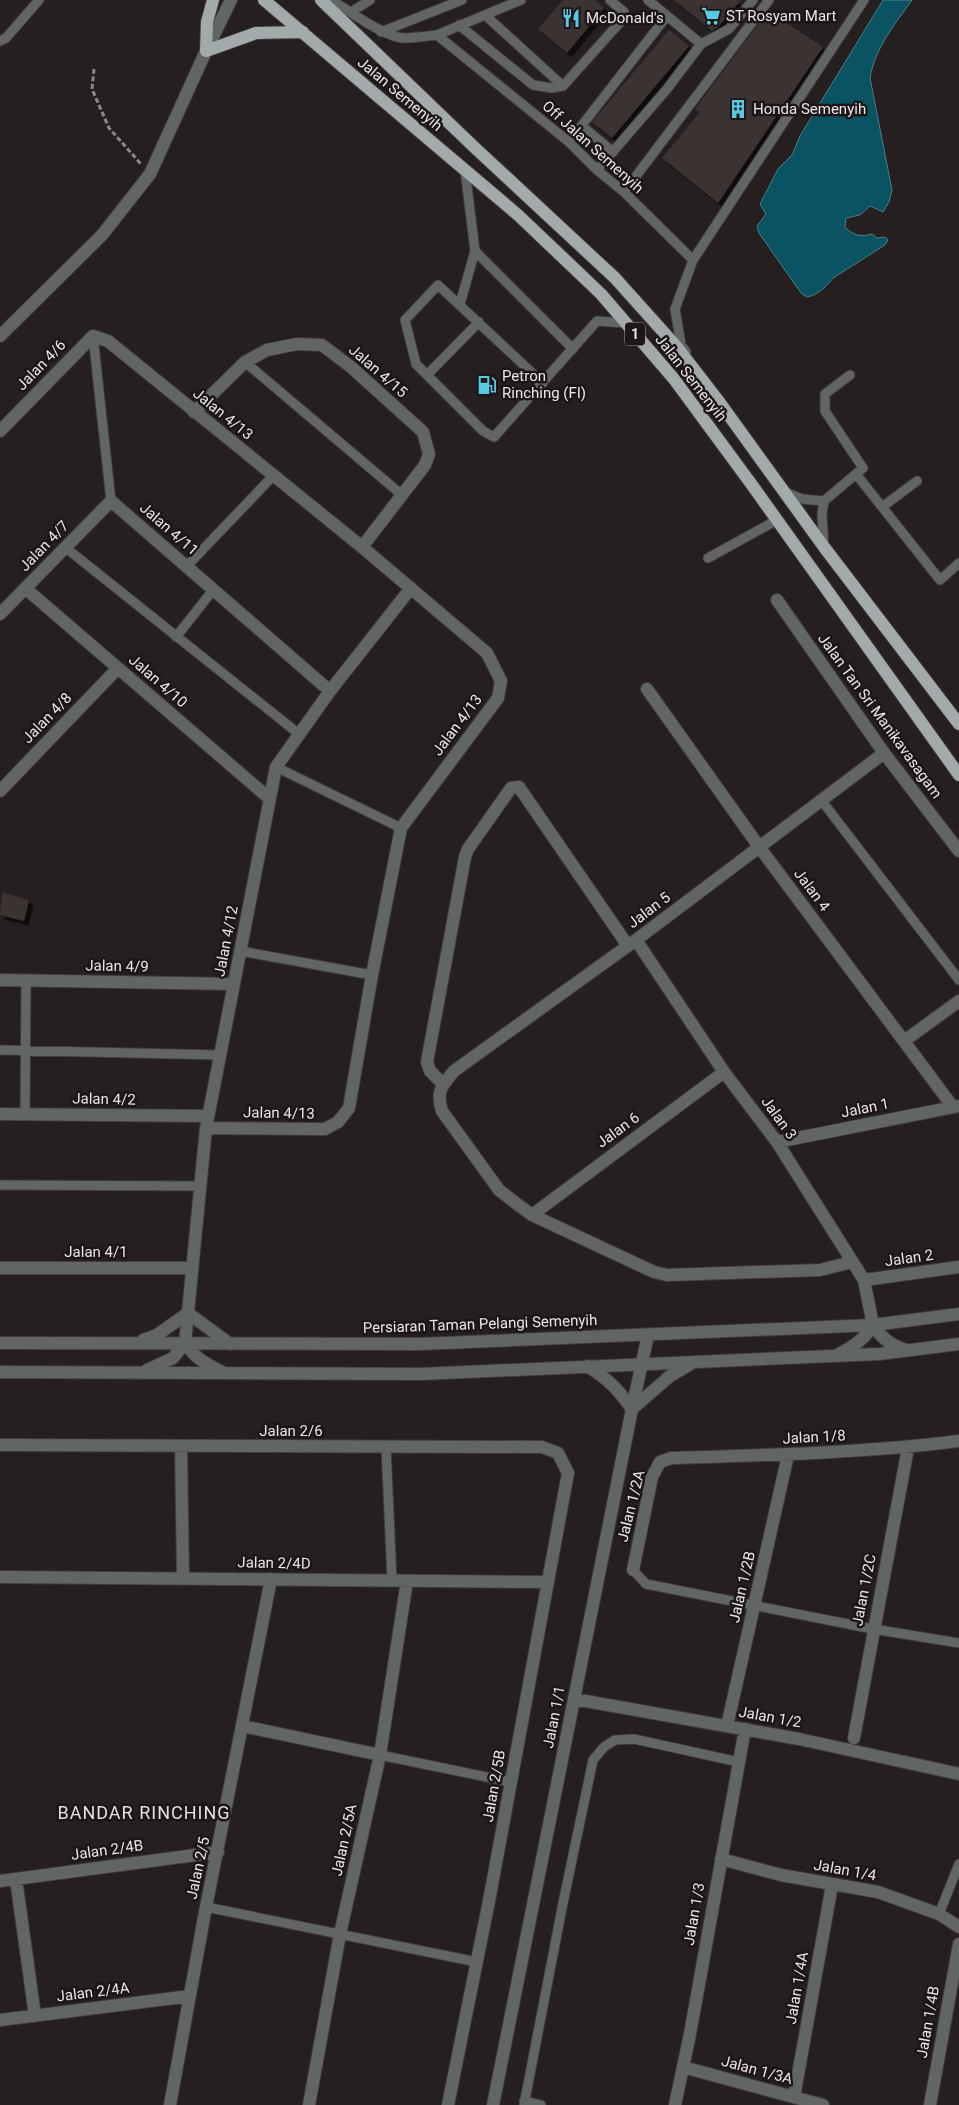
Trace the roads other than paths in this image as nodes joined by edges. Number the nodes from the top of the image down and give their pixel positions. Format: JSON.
{"nodes":[{"id":1,"x":39,"y":0,"type":"edge"},
{"id":2,"x":213,"y":0,"type":"edge"},
{"id":3,"x":231,"y":0,"type":"edge"},
{"id":4,"x":264,"y":0,"type":"edge"},
{"id":5,"x":321,"y":0,"type":"edge"},
{"id":6,"x":332,"y":0,"type":"edge"},
{"id":7,"x":370,"y":0,"type":"edge"},
{"id":8,"x":462,"y":0,"type":"edge"},
{"id":9,"x":521,"y":0,"type":"edge"},
{"id":10,"x":610,"y":0,"type":"edge"},
{"id":11,"x":648,"y":0,"type":"edge"},
{"id":12,"x":753,"y":0,"type":"edge"},
{"id":13,"x":769,"y":0,"type":"edge"},
{"id":14,"x":864,"y":0,"type":"edge"},
{"id":15,"x":351,"y":12,"type":"junction"},
{"id":16,"x":485,"y":15,"type":"junction"},
{"id":17,"x":666,"y":16,"type":"junction"},
{"id":18,"x":459,"y":25,"type":"junction"},
{"id":19,"x":302,"y":32,"type":"junction"},
{"id":20,"x":380,"y":32,"type":"junction"},
{"id":21,"x":438,"y":34,"type":"junction"},
{"id":22,"x":0,"y":41,"type":"edge"},
{"id":23,"x":701,"y":44,"type":"junction"},
{"id":24,"x":206,"y":51,"type":"junction"},
{"id":25,"x":563,"y":86,"type":"junction"},
{"id":26,"x":582,"y":126,"type":"junction"},
{"id":27,"x":569,"y":142,"type":"junction"},
{"id":28,"x":613,"y":152,"type":"junction"},
{"id":29,"x":465,"y":170,"type":"junction"},
{"id":30,"x":597,"y":170,"type":"junction"},
{"id":31,"x":624,"y":192,"type":"junction"},
{"id":32,"x":476,"y":252,"type":"junction"},
{"id":33,"x":693,"y":260,"type":"junction"},
{"id":34,"x":460,"y":304,"type":"junction"},
{"id":35,"x":479,"y":322,"type":"junction"},
{"id":36,"x":626,"y":323,"type":"junction"},
{"id":37,"x":0,"y":336,"type":"edge"},
{"id":38,"x":89,"y":340,"type":"junction"},
{"id":39,"x":573,"y":349,"type":"junction"},
{"id":40,"x":245,"y":362,"type":"junction"},
{"id":41,"x":428,"y":374,"type":"junction"},
{"id":42,"x":850,"y":375,"type":"dead end"},
{"id":43,"x":543,"y":383,"type":"junction"},
{"id":44,"x":720,"y":403,"type":"junction"},
{"id":45,"x":194,"y":412,"type":"junction"},
{"id":46,"x":0,"y":431,"type":"edge"},
{"id":47,"x":856,"y":474,"type":"junction"},
{"id":48,"x":272,"y":476,"type":"junction"},
{"id":49,"x":917,"y":481,"type":"dead end"},
{"id":50,"x":785,"y":492,"type":"junction"},
{"id":51,"x":402,"y":495,"type":"junction"},
{"id":52,"x":111,"y":500,"type":"junction"},
{"id":53,"x":824,"y":501,"type":"junction"},
{"id":54,"x":882,"y":507,"type":"junction"},
{"id":55,"x":776,"y":520,"type":"junction"},
{"id":56,"x":362,"y":547,"type":"junction"},
{"id":57,"x":824,"y":547,"type":"junction"},
{"id":58,"x":66,"y":548,"type":"junction"},
{"id":59,"x":708,"y":558,"type":"dead end"},
{"id":60,"x":959,"y":563,"type":"edge"},
{"id":61,"x":187,"y":566,"type":"junction"},
{"id":62,"x":25,"y":588,"type":"junction"},
{"id":63,"x":411,"y":588,"type":"junction"},
{"id":64,"x":214,"y":590,"type":"junction"},
{"id":65,"x":777,"y":600,"type":"dead end"},
{"id":66,"x":0,"y":613,"type":"edge"},
{"id":67,"x":176,"y":637,"type":"junction"},
{"id":68,"x":118,"y":668,"type":"junction"},
{"id":69,"x":647,"y":689,"type":"dead end"},
{"id":70,"x":330,"y":691,"type":"junction"},
{"id":71,"x":959,"y":724,"type":"edge"},
{"id":72,"x":299,"y":734,"type":"junction"},
{"id":73,"x":884,"y":753,"type":"junction"},
{"id":74,"x":276,"y":767,"type":"junction"},
{"id":75,"x":959,"y":775,"type":"edge"},
{"id":76,"x":0,"y":791,"type":"edge"},
{"id":77,"x":270,"y":799,"type":"junction"},
{"id":78,"x":822,"y":801,"type":"junction"},
{"id":79,"x":400,"y":828,"type":"junction"},
{"id":80,"x":760,"y":848,"type":"junction"},
{"id":81,"x":959,"y":850,"type":"edge"},
{"id":82,"x":632,"y":943,"type":"junction"},
{"id":83,"x":240,"y":951,"type":"junction"},
{"id":84,"x":372,"y":975,"type":"junction"},
{"id":85,"x":0,"y":980,"type":"edge"},
{"id":86,"x":26,"y":980,"type":"junction"},
{"id":87,"x":959,"y":980,"type":"edge"},
{"id":88,"x":234,"y":984,"type":"junction"},
{"id":89,"x":959,"y":1001,"type":"edge"},
{"id":90,"x":904,"y":1041,"type":"junction"},
{"id":91,"x":0,"y":1050,"type":"edge"},
{"id":92,"x":25,"y":1051,"type":"junction"},
{"id":93,"x":220,"y":1055,"type":"junction"},
{"id":94,"x":724,"y":1072,"type":"junction"},
{"id":95,"x":440,"y":1090,"type":"junction"},
{"id":96,"x":956,"y":1107,"type":"edge"},
{"id":97,"x":0,"y":1114,"type":"edge"},
{"id":98,"x":25,"y":1114,"type":"junction"},
{"id":99,"x":207,"y":1122,"type":"junction"},
{"id":100,"x":777,"y":1142,"type":"junction"},
{"id":101,"x":0,"y":1185,"type":"edge"},
{"id":102,"x":200,"y":1186,"type":"junction"},
{"id":103,"x":532,"y":1214,"type":"junction"},
{"id":104,"x":852,"y":1262,"type":"junction"},
{"id":105,"x":959,"y":1267,"type":"edge"},
{"id":106,"x":0,"y":1268,"type":"edge"},
{"id":107,"x":192,"y":1268,"type":"junction"},
{"id":108,"x":864,"y":1280,"type":"junction"},
{"id":109,"x":188,"y":1313,"type":"junction"},
{"id":110,"x":959,"y":1314,"type":"edge"},
{"id":111,"x":873,"y":1326,"type":"junction"},
{"id":112,"x":648,"y":1336,"type":"junction"},
{"id":113,"x":0,"y":1343,"type":"edge"},
{"id":114,"x":134,"y":1343,"type":"junction"},
{"id":115,"x":185,"y":1344,"type":"junction"},
{"id":116,"x":230,"y":1344,"type":"junction"},
{"id":117,"x":959,"y":1344,"type":"edge"},
{"id":118,"x":909,"y":1350,"type":"junction"},
{"id":119,"x":835,"y":1356,"type":"junction"},
{"id":120,"x":694,"y":1362,"type":"junction"},
{"id":121,"x":643,"y":1364,"type":"junction"},
{"id":122,"x":587,"y":1366,"type":"junction"},
{"id":123,"x":0,"y":1372,"type":"edge"},
{"id":124,"x":140,"y":1373,"type":"junction"},
{"id":125,"x":224,"y":1373,"type":"junction"},
{"id":126,"x":632,"y":1409,"type":"junction"},
{"id":127,"x":959,"y":1441,"type":"edge"},
{"id":128,"x":0,"y":1445,"type":"edge"},
{"id":129,"x":181,"y":1446,"type":"junction"},
{"id":130,"x":386,"y":1447,"type":"junction"},
{"id":131,"x":908,"y":1448,"type":"junction"},
{"id":132,"x":788,"y":1455,"type":"junction"},
{"id":133,"x":671,"y":1458,"type":"joint"},
{"id":134,"x":568,"y":1473,"type":"joint"},
{"id":135,"x":633,"y":1570,"type":"joint"},
{"id":136,"x":0,"y":1577,"type":"edge"},
{"id":137,"x":183,"y":1578,"type":"junction"},
{"id":138,"x":272,"y":1579,"type":"junction"},
{"id":139,"x":392,"y":1580,"type":"junction"},
{"id":140,"x":407,"y":1581,"type":"junction"},
{"id":141,"x":547,"y":1582,"type":"junction"},
{"id":142,"x":755,"y":1606,"type":"junction"},
{"id":143,"x":873,"y":1629,"type":"junction"},
{"id":144,"x":959,"y":1643,"type":"edge"},
{"id":145,"x":574,"y":1699,"type":"junction"},
{"id":146,"x":243,"y":1726,"type":"junction"},
{"id":147,"x":727,"y":1726,"type":"junction"},
{"id":148,"x":745,"y":1729,"type":"junction"},
{"id":149,"x":854,"y":1738,"type":"dead end"},
{"id":150,"x":380,"y":1756,"type":"junction"},
{"id":151,"x":739,"y":1762,"type":"junction"},
{"id":152,"x":959,"y":1774,"type":"edge"},
{"id":153,"x":511,"y":1782,"type":"junction"},
{"id":154,"x":218,"y":1852,"type":"junction"},
{"id":155,"x":721,"y":1859,"type":"junction"},
{"id":156,"x":959,"y":1864,"type":"edge"},
{"id":157,"x":16,"y":1879,"type":"junction"},
{"id":158,"x":0,"y":1881,"type":"edge"},
{"id":159,"x":832,"y":1885,"type":"junction"},
{"id":160,"x":206,"y":1907,"type":"junction"},
{"id":161,"x":939,"y":1914,"type":"junction"},
{"id":162,"x":959,"y":1927,"type":"edge"},
{"id":163,"x":340,"y":1934,"type":"junction"},
{"id":164,"x":959,"y":1944,"type":"edge"},
{"id":165,"x":477,"y":1962,"type":"junction"},
{"id":166,"x":190,"y":1996,"type":"junction"},
{"id":167,"x":35,"y":2016,"type":"junction"},
{"id":168,"x":0,"y":2020,"type":"edge"},
{"id":169,"x":683,"y":2067,"type":"junction"},
{"id":170,"x":794,"y":2097,"type":"junction"},
{"id":171,"x":524,"y":2103,"type":"edge"},
{"id":172,"x":170,"y":2105,"type":"edge"},
{"id":173,"x":309,"y":2105,"type":"edge"},
{"id":174,"x":448,"y":2105,"type":"edge"},
{"id":175,"x":494,"y":2105,"type":"edge"},
{"id":176,"x":541,"y":2105,"type":"edge"},
{"id":177,"x":675,"y":2105,"type":"edge"},
{"id":178,"x":823,"y":2105,"type":"edge"},
{"id":179,"x":930,"y":2105,"type":"edge"}],
"edges":[{"from":1,"to":22,"type":"lane"},
{"from":2,"to":24,"type":"main road"},
{"from":3,"to":24,"type":"street"},
{"from":4,"to":19,"type":"main road","name":"Jalan Semenyih","number":"1"},
{"from":5,"to":44,"type":"main road","name":"Jalan Semenyih","number":"1"},
{"from":6,"to":15,"type":"lane"},
{"from":7,"to":15,"type":"lane"},
{"from":8,"to":20,"type":"lane"},
{"from":9,"to":16,"type":"lane"},
{"from":10,"to":25,"type":"lane"},
{"from":11,"to":17,"type":"lane"},
{"from":12,"to":23,"type":"lane"},
{"from":13,"to":31,"type":"lane"},
{"from":14,"to":33,"type":"lane"},
{"from":15,"to":20,"type":"lane"},
{"from":16,"to":18,"type":"lane"},
{"from":16,"to":25,"type":"lane"},
{"from":17,"to":23,"type":"lane"},
{"from":17,"to":26,"type":"lane"},
{"from":18,"to":21,"type":"lane"},
{"from":18,"to":25,"type":"lane"},
{"from":19,"to":24,"type":"main road"},
{"from":19,"to":29,"type":"main road","name":"Jalan Semenyih","number":"1"},
{"from":20,"to":21,"type":"lane"},
{"from":21,"to":27,"type":"lane","name":"Off Jalan Semenyih"},
{"from":23,"to":28,"type":"lane"},
{"from":24,"to":37,"type":"street"},
{"from":26,"to":27,"type":"lane"},
{"from":26,"to":28,"type":"lane"},
{"from":27,"to":30,"type":"lane","name":"Off Jalan Semenyih"},
{"from":28,"to":30,"type":"lane"},
{"from":29,"to":32,"type":"lane"},
{"from":29,"to":36,"type":"main road","name":"Jalan Semenyih","number":"1"},
{"from":30,"to":31,"type":"lane","name":"Off Jalan Semenyih"},
{"from":31,"to":33,"type":"lane","name":"Off Jalan Semenyih"},
{"from":32,"to":34,"type":"lane"},
{"from":32,"to":39,"type":"lane"},
{"from":33,"to":44,"type":"lane"},
{"from":34,"to":35,"type":"lane"},
{"from":34,"to":41,"type":"lane"},
{"from":35,"to":41,"type":"lane"},
{"from":35,"to":43,"type":"lane"},
{"from":36,"to":39,"type":"lane"},
{"from":36,"to":55,"type":"main road","name":"Jalan Semenyih","number":"1"},
{"from":38,"to":45,"type":"street","name":"Jalan 4/13"},
{"from":38,"to":46,"type":"street","name":"Jalan 4/6"},
{"from":38,"to":52,"type":"lane"},
{"from":39,"to":43,"type":"lane"},
{"from":40,"to":45,"type":"street","name":"Jalan 4/15"},
{"from":40,"to":51,"type":"lane"},
{"from":40,"to":51,"type":"street","name":"Jalan 4/15"},
{"from":41,"to":43,"type":"lane"},
{"from":42,"to":47,"type":"lane"},
{"from":44,"to":50,"type":"main road","name":"Jalan Semenyih","number":"1"},
{"from":45,"to":48,"type":"street","name":"Jalan 4/13"},
{"from":47,"to":53,"type":"lane"},
{"from":47,"to":54,"type":"lane"},
{"from":48,"to":56,"type":"street","name":"Jalan 4/13"},
{"from":48,"to":61,"type":"lane"},
{"from":49,"to":54,"type":"lane"},
{"from":50,"to":53,"type":"lane"},
{"from":50,"to":57,"type":"main road","name":"Jalan Semenyih","number":"1"},
{"from":51,"to":56,"type":"street","name":"Jalan 4/15"},
{"from":52,"to":58,"type":"street","name":"Jalan 4/7"},
{"from":52,"to":61,"type":"street","name":"Jalan 4/11"},
{"from":53,"to":57,"type":"lane"},
{"from":54,"to":60,"type":"lane"},
{"from":55,"to":59,"type":"lane"},
{"from":55,"to":75,"type":"main road","name":"Jalan Semenyih","number":"1"},
{"from":56,"to":63,"type":"street","name":"Jalan 4/13"},
{"from":57,"to":71,"type":"main road","name":"Jalan Semenyih","number":"1"},
{"from":58,"to":62,"type":"street","name":"Jalan 4/7"},
{"from":58,"to":67,"type":"lane"},
{"from":61,"to":64,"type":"street","name":"Jalan 4/11"},
{"from":62,"to":66,"type":"street","name":"Jalan 4/7"},
{"from":62,"to":68,"type":"street","name":"Jalan 4/10"},
{"from":63,"to":70,"type":"street","name":"Jalan 4/12"},
{"from":63,"to":79,"type":"street","name":"Jalan 4/13"},
{"from":64,"to":67,"type":"lane"},
{"from":64,"to":70,"type":"street","name":"Jalan 4/11"},
{"from":65,"to":73,"type":"street","name":"Jalan Tan Sri Manikavasagam"},
{"from":67,"to":72,"type":"lane"},
{"from":68,"to":76,"type":"street","name":"Jalan 4/8"},
{"from":68,"to":77,"type":"street","name":"Jalan 4/10"},
{"from":69,"to":80,"type":"street","name":"Jalan 4"},
{"from":70,"to":72,"type":"street","name":"Jalan 4/12"},
{"from":72,"to":74,"type":"street","name":"Jalan 4/12"},
{"from":73,"to":78,"type":"street","name":"Jalan 5"},
{"from":73,"to":81,"type":"street","name":"Jalan Tan Sri Manikavasagam"},
{"from":74,"to":77,"type":"street","name":"Jalan 4/12"},
{"from":74,"to":79,"type":"lane"},
{"from":77,"to":83,"type":"street","name":"Jalan 4/12"},
{"from":78,"to":80,"type":"street","name":"Jalan 5"},
{"from":78,"to":87,"type":"lane"},
{"from":79,"to":84,"type":"street","name":"Jalan 4/13"},
{"from":80,"to":82,"type":"street","name":"Jalan 5"},
{"from":80,"to":90,"type":"street","name":"Jalan 4"},
{"from":82,"to":94,"type":"street","name":"Jalan 3"},
{"from":82,"to":95,"type":"street","name":"Jalan 5"},
{"from":82,"to":95,"type":"street","name":"Jalan 3"},
{"from":83,"to":84,"type":"lane"},
{"from":83,"to":88,"type":"street","name":"Jalan 4/12"},
{"from":84,"to":99,"type":"street","name":"Jalan 4/13"},
{"from":85,"to":86,"type":"street","name":"Jalan 4/9"},
{"from":86,"to":88,"type":"street","name":"Jalan 4/9"},
{"from":86,"to":92,"type":"lane"},
{"from":88,"to":93,"type":"street","name":"Jalan 4/12"},
{"from":89,"to":90,"type":"street"},
{"from":90,"to":96,"type":"street","name":"Jalan 4"},
{"from":91,"to":92,"type":"lane"},
{"from":92,"to":93,"type":"lane"},
{"from":92,"to":98,"type":"lane"},
{"from":93,"to":99,"type":"street","name":"Jalan 4/12"},
{"from":94,"to":100,"type":"street","name":"Jalan 3"},
{"from":94,"to":103,"type":"street","name":"Jalan 6"},
{"from":95,"to":103,"type":"street"},
{"from":96,"to":100,"type":"street","name":"Jalan 1"},
{"from":97,"to":98,"type":"street","name":"Jalan 4/2"},
{"from":98,"to":99,"type":"street","name":"Jalan 4/2"},
{"from":99,"to":102,"type":"street","name":"Jalan 4/12"},
{"from":100,"to":104,"type":"street","name":"Jalan 3"},
{"from":101,"to":102,"type":"lane"},
{"from":102,"to":107,"type":"street","name":"Jalan 4/12"},
{"from":103,"to":104,"type":"street"},
{"from":104,"to":108,"type":"street","name":"Jalan 3"},
{"from":105,"to":108,"type":"street","name":"Jalan 2"},
{"from":106,"to":107,"type":"street","name":"Jalan 4/1"},
{"from":107,"to":109,"type":"street","name":"Jalan 4/12"},
{"from":108,"to":111,"type":"street","name":"Jalan 3"},
{"from":109,"to":114,"type":"street"},
{"from":109,"to":115,"type":"street","name":"Jalan 4/12"},
{"from":109,"to":116,"type":"street"},
{"from":110,"to":111,"type":"street","name":"Persiaran Taman Pelangi Semenyih"},
{"from":111,"to":112,"type":"street","name":"Persiaran Taman Pelangi Semenyih"},
{"from":111,"to":118,"type":"street"},
{"from":111,"to":119,"type":"street"},
{"from":112,"to":116,"type":"street","name":"Persiaran Taman Pelangi Semenyih"},
{"from":112,"to":121,"type":"street","name":"Jalan 1/1"},
{"from":113,"to":114,"type":"street","name":"Persiaran Taman Pelangi Semenyih"},
{"from":114,"to":115,"type":"street","name":"Persiaran Taman Pelangi Semenyih"},
{"from":115,"to":116,"type":"street","name":"Persiaran Taman Pelangi Semenyih"},
{"from":115,"to":124,"type":"street"},
{"from":115,"to":125,"type":"street"},
{"from":117,"to":118,"type":"street"},
{"from":118,"to":119,"type":"street"},
{"from":119,"to":120,"type":"street"},
{"from":120,"to":121,"type":"street"},
{"from":120,"to":126,"type":"street"},
{"from":121,"to":122,"type":"street"},
{"from":121,"to":126,"type":"street","name":"Jalan 1/1"},
{"from":122,"to":125,"type":"street"},
{"from":122,"to":126,"type":"street"},
{"from":123,"to":124,"type":"street"},
{"from":124,"to":125,"type":"street"},
{"from":126,"to":145,"type":"street","name":"Jalan 1/1"},
{"from":127,"to":131,"type":"street","name":"Jalan 1/8"},
{"from":128,"to":129,"type":"street","name":"Jalan 2/6"},
{"from":129,"to":130,"type":"street","name":"Jalan 2/6"},
{"from":129,"to":137,"type":"street"},
{"from":130,"to":134,"type":"street","name":"Jalan 2/6"},
{"from":130,"to":139,"type":"lane"},
{"from":131,"to":132,"type":"street","name":"Jalan 1/8"},
{"from":131,"to":143,"type":"street","name":"Jalan 1/2C"},
{"from":132,"to":133,"type":"street","name":"Jalan 1/8"},
{"from":132,"to":142,"type":"street","name":"Jalan 1/2B"},
{"from":133,"to":135,"type":"street","name":"Jalan 1/2A"},
{"from":134,"to":141,"type":"street","name":"Jalan 2/5B"},
{"from":135,"to":142,"type":"lane"},
{"from":136,"to":137,"type":"street","name":"Jalan 2/4D"},
{"from":137,"to":138,"type":"street","name":"Jalan 2/4D"},
{"from":138,"to":139,"type":"street","name":"Jalan 2/4D"},
{"from":138,"to":146,"type":"street","name":"Jalan 2/5"},
{"from":139,"to":140,"type":"street","name":"Jalan 2/4D"},
{"from":140,"to":141,"type":"street","name":"Jalan 2/4D"},
{"from":140,"to":150,"type":"street","name":"Jalan 2/5A"},
{"from":141,"to":153,"type":"street","name":"Jalan 2/5B"},
{"from":142,"to":143,"type":"lane"},
{"from":142,"to":147,"type":"street","name":"Jalan 1/2B"},
{"from":143,"to":144,"type":"lane"},
{"from":143,"to":149,"type":"street","name":"Jalan 1/2C"},
{"from":145,"to":147,"type":"street","name":"Jalan 1/2"},
{"from":145,"to":175,"type":"street","name":"Jalan 1/1"},
{"from":146,"to":150,"type":"street"},
{"from":146,"to":154,"type":"street","name":"Jalan 2/5"},
{"from":147,"to":148,"type":"street","name":"Jalan 1/2"},
{"from":148,"to":151,"type":"street","name":"Jalan 1/3"},
{"from":148,"to":152,"type":"street","name":"Jalan 1/2"},
{"from":150,"to":153,"type":"lane"},
{"from":150,"to":163,"type":"street","name":"Jalan 2/5A"},
{"from":151,"to":155,"type":"street","name":"Jalan 1/3"},
{"from":151,"to":171,"type":"lane"},
{"from":153,"to":165,"type":"street","name":"Jalan 2/5B"},
{"from":154,"to":157,"type":"street","name":"Jalan 2/4B"},
{"from":154,"to":160,"type":"street","name":"Jalan 2/5"},
{"from":155,"to":159,"type":"street","name":"Jalan 1/4"},
{"from":155,"to":169,"type":"street","name":"Jalan 1/3"},
{"from":156,"to":161,"type":"lane"},
{"from":157,"to":158,"type":"street","name":"Jalan 2/4B"},
{"from":157,"to":167,"type":"street"},
{"from":159,"to":161,"type":"street","name":"Jalan 1/4"},
{"from":159,"to":170,"type":"street","name":"Jalan 1/4A"},
{"from":160,"to":163,"type":"lane"},
{"from":160,"to":166,"type":"street","name":"Jalan 2/5"},
{"from":161,"to":162,"type":"street","name":"Jalan 1/4"},
{"from":163,"to":165,"type":"lane"},
{"from":163,"to":173,"type":"street","name":"Jalan 2/5A"},
{"from":164,"to":179,"type":"street","name":"Jalan 1/4B"},
{"from":165,"to":174,"type":"street","name":"Jalan 2/5B"},
{"from":166,"to":167,"type":"street","name":"Jalan 2/4A"},
{"from":166,"to":172,"type":"street","name":"Jalan 2/5"},
{"from":167,"to":168,"type":"street","name":"Jalan 2/4A"},
{"from":169,"to":170,"type":"street","name":"Jalan 1/3A"},
{"from":169,"to":177,"type":"street","name":"Jalan 1/3"},
{"from":170,"to":178,"type":"street","name":"Jalan 1/3A"},
{"from":171,"to":176,"type":"lane"}]}
